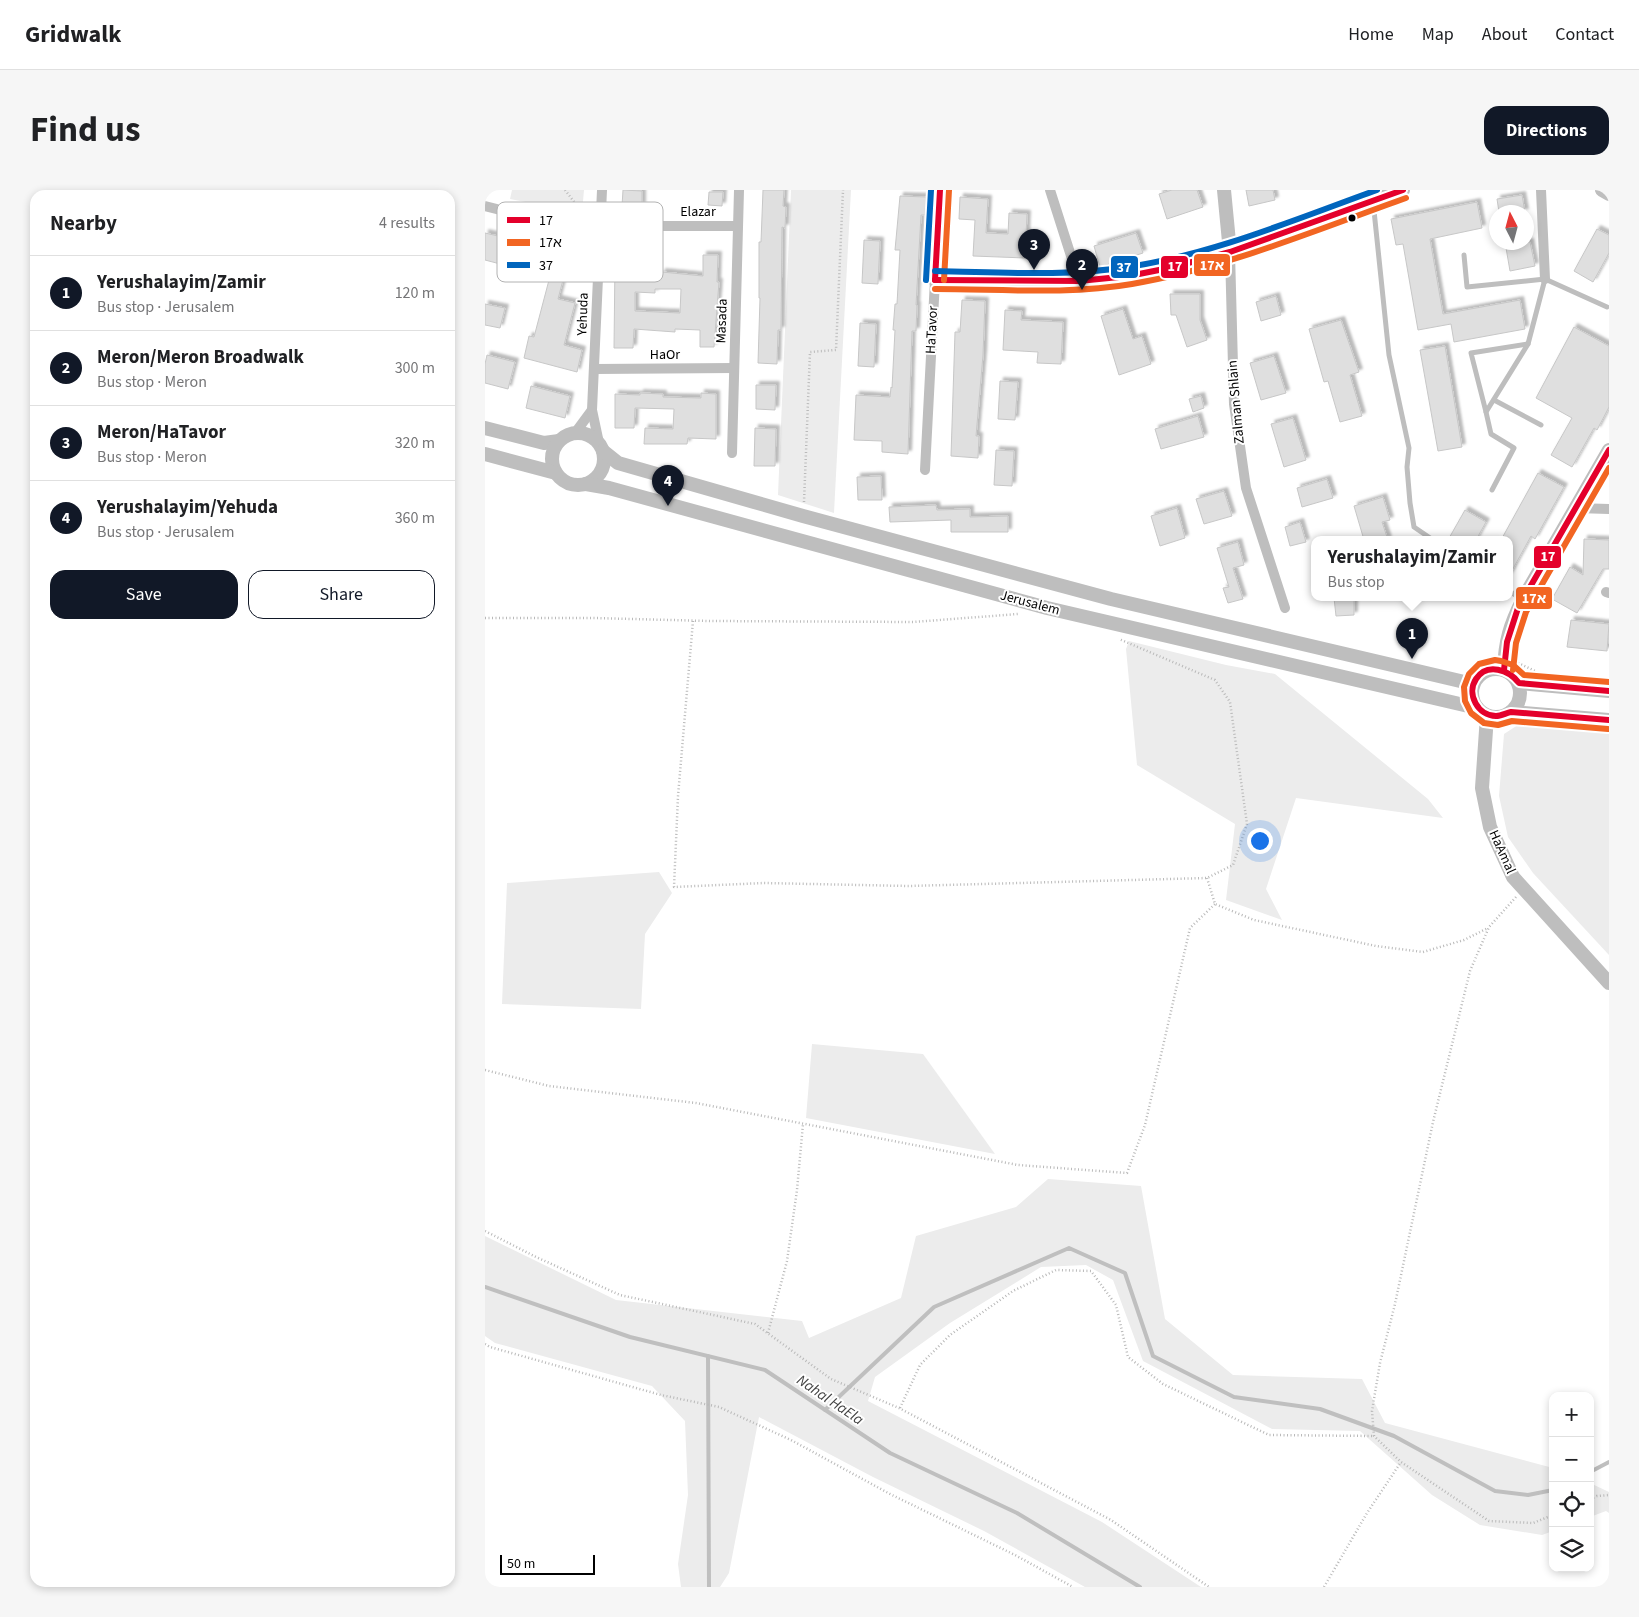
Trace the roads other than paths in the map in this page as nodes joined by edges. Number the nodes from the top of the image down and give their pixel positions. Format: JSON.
{"nodes":[{"id":1,"x":739,"y":190,"type":"edge"},
{"id":2,"x":940,"y":190,"type":"edge"},
{"id":3,"x":1050,"y":190,"type":"edge"},
{"id":4,"x":1224,"y":190,"type":"edge"},
{"id":5,"x":1403,"y":190,"type":"edge"},
{"id":6,"x":1541,"y":190,"type":"edge"},
{"id":7,"x":1602,"y":190,"type":"edge"},
{"id":8,"x":1609,"y":194,"type":"edge"},
{"id":9,"x":1372,"y":195,"type":"edge"},
{"id":10,"x":663,"y":226,"type":"edge"},
{"id":11,"x":738,"y":226,"type":"junction"},
{"id":12,"x":1230,"y":252,"type":"junction"},
{"id":13,"x":1464,"y":255,"type":"dead end"},
{"id":14,"x":1545,"y":279,"type":"junction"},
{"id":15,"x":935,"y":280,"type":"junction"},
{"id":16,"x":1079,"y":281,"type":"junction"},
{"id":17,"x":598,"y":282,"type":"edge"},
{"id":18,"x":1607,"y":306,"type":"dead end"},
{"id":19,"x":1528,"y":344,"type":"junction"},
{"id":20,"x":735,"y":368,"type":"junction"},
{"id":21,"x":595,"y":369,"type":"junction"},
{"id":22,"x":1494,"y":400,"type":"junction"},
{"id":23,"x":592,"y":410,"type":"junction"},
{"id":24,"x":1486,"y":412,"type":"junction"},
{"id":25,"x":1541,"y":425,"type":"dead end"},
{"id":26,"x":485,"y":428,"type":"edge"},
{"id":27,"x":575,"y":433,"type":"junction"},
{"id":28,"x":559,"y":441,"type":"junction"},
{"id":29,"x":601,"y":447,"type":"junction"},
{"id":30,"x":1609,"y":450,"type":"edge"},
{"id":31,"x":732,"y":453,"type":"dead end"},
{"id":32,"x":485,"y":454,"type":"edge"},
{"id":33,"x":925,"y":470,"type":"dead end"},
{"id":34,"x":556,"y":473,"type":"junction"},
{"id":35,"x":586,"y":484,"type":"junction"},
{"id":36,"x":1492,"y":490,"type":"dead end"},
{"id":37,"x":1576,"y":508,"type":"junction"},
{"id":38,"x":1609,"y":509,"type":"edge"},
{"id":39,"x":1427,"y":536,"type":"edge"},
{"id":40,"x":1513,"y":593,"type":"edge"},
{"id":41,"x":1523,"y":599,"type":"junction"},
{"id":42,"x":1285,"y":608,"type":"dead end"},
{"id":43,"x":1504,"y":670,"type":"junction"},
{"id":44,"x":1519,"y":683,"type":"junction"},
{"id":45,"x":1473,"y":684,"type":"junction"},
{"id":46,"x":1609,"y":691,"type":"edge"},
{"id":47,"x":1482,"y":712,"type":"junction"},
{"id":48,"x":1511,"y":712,"type":"junction"},
{"id":49,"x":1609,"y":720,"type":"edge"},
{"id":50,"x":1609,"y":983,"type":"edge"}],
"edges":[{"from":1,"to":11,"type":"street","name":"Masada"},
{"from":2,"to":15,"type":"street","name":"HaTavor"},
{"from":3,"to":16,"type":"street"},
{"from":4,"to":12,"type":"street","name":"Zalman Shlain"},
{"from":5,"to":9,"type":"street"},
{"from":6,"to":14,"type":"street"},
{"from":7,"to":8,"type":"street"},
{"from":9,"to":12,"type":"street"},
{"from":9,"to":39,"type":"lane"},
{"from":10,"to":11,"type":"street","name":"Elazar"},
{"from":11,"to":20,"type":"street","name":"Masada"},
{"from":12,"to":16,"type":"street"},
{"from":12,"to":42,"type":"street","name":"Zalman Shlain"},
{"from":13,"to":14,"type":"lane"},
{"from":14,"to":18,"type":"lane"},
{"from":14,"to":19,"type":"lane"},
{"from":15,"to":16,"type":"street"},
{"from":15,"to":33,"type":"street","name":"HaTavor"},
{"from":17,"to":21,"type":"street","name":"Yehuda"},
{"from":19,"to":22,"type":"lane"},
{"from":19,"to":24,"type":"lane"},
{"from":20,"to":21,"type":"street","name":"HaOr"},
{"from":20,"to":31,"type":"street","name":"Masada"},
{"from":21,"to":23,"type":"street","name":"Yehuda"},
{"from":22,"to":24,"type":"lane"},
{"from":22,"to":25,"type":"lane"},
{"from":23,"to":27,"type":"street"},
{"from":23,"to":29,"type":"street","name":"Yehuda"},
{"from":24,"to":36,"type":"lane"},
{"from":26,"to":28,"type":"street"},
{"from":27,"to":28,"type":"street"},
{"from":27,"to":29,"type":"street"},
{"from":28,"to":34,"type":"street"},
{"from":29,"to":35,"type":"street"},
{"from":29,"to":45,"type":"street","name":"Jerusalem"},
{"from":30,"to":37,"type":"street"},
{"from":32,"to":34,"type":"street"},
{"from":34,"to":35,"type":"street"},
{"from":35,"to":47,"type":"street","name":"Jerusalem"},
{"from":37,"to":38,"type":"street"},
{"from":37,"to":41,"type":"street"},
{"from":40,"to":41,"type":"lane"},
{"from":41,"to":43,"type":"street"},
{"from":43,"to":44,"type":"street"},
{"from":43,"to":45,"type":"street"},
{"from":44,"to":46,"type":"street"},
{"from":44,"to":48,"type":"street"},
{"from":45,"to":47,"type":"street"},
{"from":47,"to":48,"type":"street"},
{"from":47,"to":50,"type":"street","name":"HaAmal"},
{"from":48,"to":49,"type":"street"}]}
